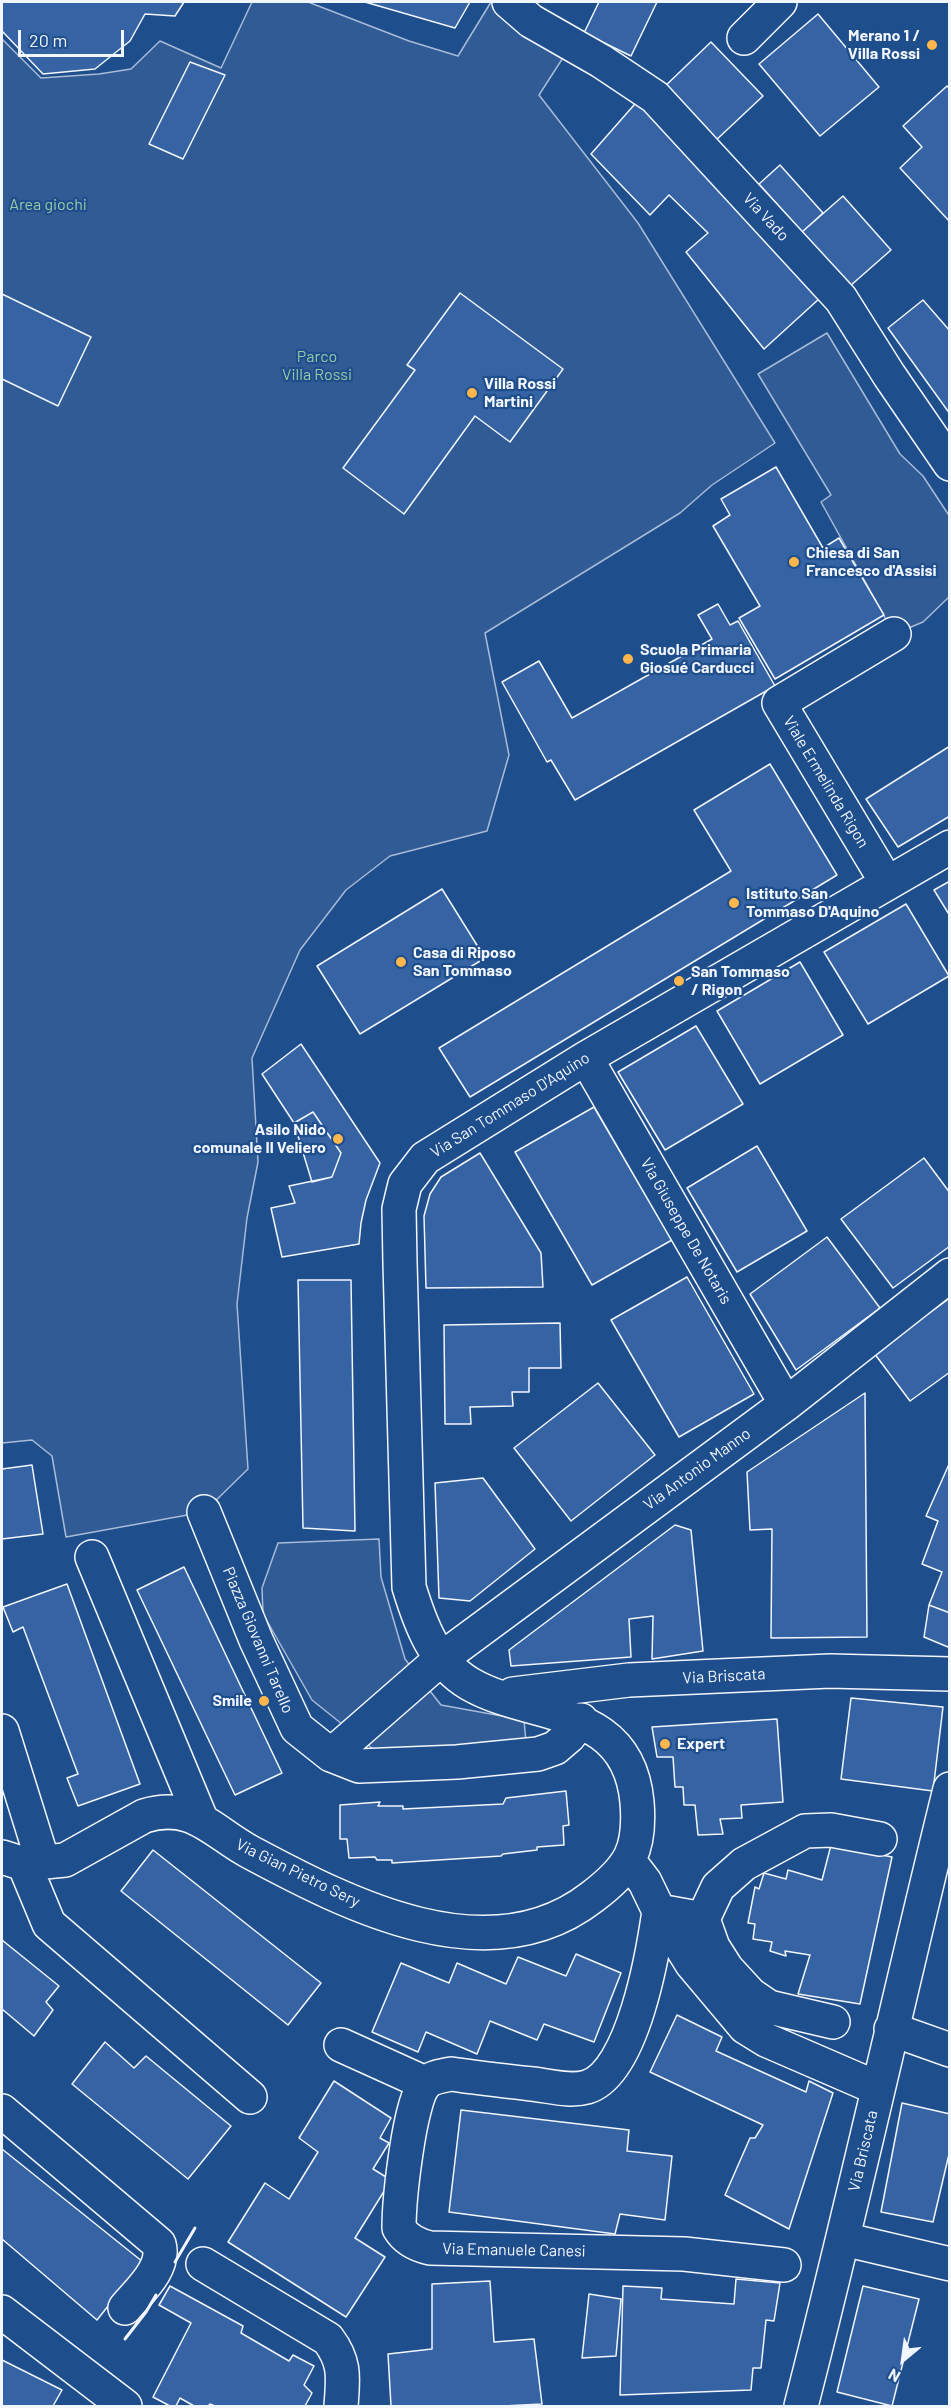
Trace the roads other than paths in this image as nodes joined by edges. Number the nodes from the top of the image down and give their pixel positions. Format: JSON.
{"nodes":[{"id":1,"x":780,"y":2,"type":"edge"},
{"id":2,"x":527,"y":15,"type":"edge"},
{"id":3,"x":744,"y":38,"type":"dead end"},
{"id":4,"x":950,"y":464,"type":"edge"},
{"id":5,"x":894,"y":634,"type":"dead end"},
{"id":6,"x":950,"y":847,"type":"edge"},
{"id":7,"x":887,"y":883,"type":"junction"},
{"id":8,"x":586,"y":1058,"type":"junction"},
{"id":9,"x":950,"y":1275,"type":"edge"},
{"id":10,"x":786,"y":1404,"type":"junction"},
{"id":11,"x":204,"y":1512,"type":"dead end"},
{"id":12,"x":92,"y":1557,"type":"dead end"},
{"id":13,"x":441,"y":1659,"type":"junction"},
{"id":14,"x":950,"y":1674,"type":"edge"},
{"id":15,"x":499,"y":1695,"type":"junction"},
{"id":16,"x":581,"y":1720,"type":"junction"},
{"id":17,"x":2,"y":1731,"type":"edge"},
{"id":18,"x":331,"y":1755,"type":"junction"},
{"id":19,"x":950,"y":1789,"type":"edge"},
{"id":20,"x":201,"y":1819,"type":"junction"},
{"id":21,"x":880,"y":1839,"type":"dead end"},
{"id":22,"x":23,"y":1861,"type":"edge"},
{"id":23,"x":629,"y":1861,"type":"junction"},
{"id":24,"x":659,"y":1911,"type":"junction"},
{"id":25,"x":704,"y":1919,"type":"junction"},
{"id":26,"x":833,"y":2022,"type":"dead end"},
{"id":27,"x":891,"y":2029,"type":"junction"},
{"id":28,"x":341,"y":2045,"type":"dead end"},
{"id":29,"x":950,"y":2050,"type":"edge"},
{"id":30,"x":425,"y":2084,"type":"junction"},
{"id":31,"x":877,"y":2088,"type":"junction"},
{"id":32,"x":250,"y":2097,"type":"dead end"},
{"id":33,"x":2,"y":2112,"type":"edge"},
{"id":34,"x":843,"y":2239,"type":"junction"},
{"id":35,"x":203,"y":2264,"type":"dead end"},
{"id":36,"x":950,"y":2264,"type":"edge"},
{"id":37,"x":784,"y":2265,"type":"dead end"},
{"id":38,"x":125,"y":2308,"type":"dead end"},
{"id":39,"x":2,"y":2312,"type":"edge"},
{"id":40,"x":125,"y":2406,"type":"edge"},
{"id":41,"x":341,"y":2406,"type":"edge"},
{"id":42,"x":801,"y":2406,"type":"edge"}],
"edges":[{"from":1,"to":3,"type":"street"},
{"from":2,"to":4,"type":"street","name":"Via Vado"},
{"from":5,"to":7,"type":"street","name":"Viale Ermelinda Rigon"},
{"from":6,"to":7,"type":"street","name":"Via San Tommaso D'Aquino"},
{"from":7,"to":8,"type":"street","name":"Via San Tommaso D'Aquino"},
{"from":8,"to":10,"type":"street","name":"Via Giuseppe De Notaris"},
{"from":8,"to":13,"type":"street","name":"Via San Tommaso D'Aquino"},
{"from":9,"to":10,"type":"street","name":"Via Antonio Manno"},
{"from":10,"to":13,"type":"street","name":"Via Antonio Manno"},
{"from":11,"to":18,"type":"street","name":"Piazza Giovanni Tarello"},
{"from":12,"to":20,"type":"street"},
{"from":13,"to":15,"type":"street","name":"Via Gian Pietro Sery"},
{"from":13,"to":18,"type":"street"},
{"from":14,"to":15,"type":"street","name":"Via Briscata"},
{"from":15,"to":16,"type":"street","name":"Via Gian Pietro Sery"},
{"from":16,"to":18,"type":"street","name":"Piazza Giovanni Tarello"},
{"from":16,"to":23,"type":"street","name":"Via Gian Pietro Sery"},
{"from":17,"to":22,"type":"street"},
{"from":19,"to":27,"type":"street","name":"Via Briscata"},
{"from":20,"to":22,"type":"street","name":"Via Gian Pietro Sery"},
{"from":20,"to":23,"type":"street","name":"Via Gian Pietro Sery"},
{"from":21,"to":25,"type":"street"},
{"from":22,"to":32,"type":"street"},
{"from":23,"to":24,"type":"street"},
{"from":24,"to":25,"type":"street"},
{"from":24,"to":30,"type":"street"},
{"from":24,"to":31,"type":"street"},
{"from":25,"to":26,"type":"street"},
{"from":27,"to":29,"type":"street"},
{"from":27,"to":31,"type":"street","name":"Via Briscata"},
{"from":28,"to":30,"type":"street"},
{"from":30,"to":37,"type":"street","name":"Via Emanuele Canesi"},
{"from":31,"to":34,"type":"street","name":"Via Briscata"},
{"from":33,"to":38,"type":"street"},
{"from":34,"to":36,"type":"street"},
{"from":34,"to":42,"type":"street","name":"Via Briscata"},
{"from":35,"to":41,"type":"street"},
{"from":39,"to":40,"type":"street"}]}
